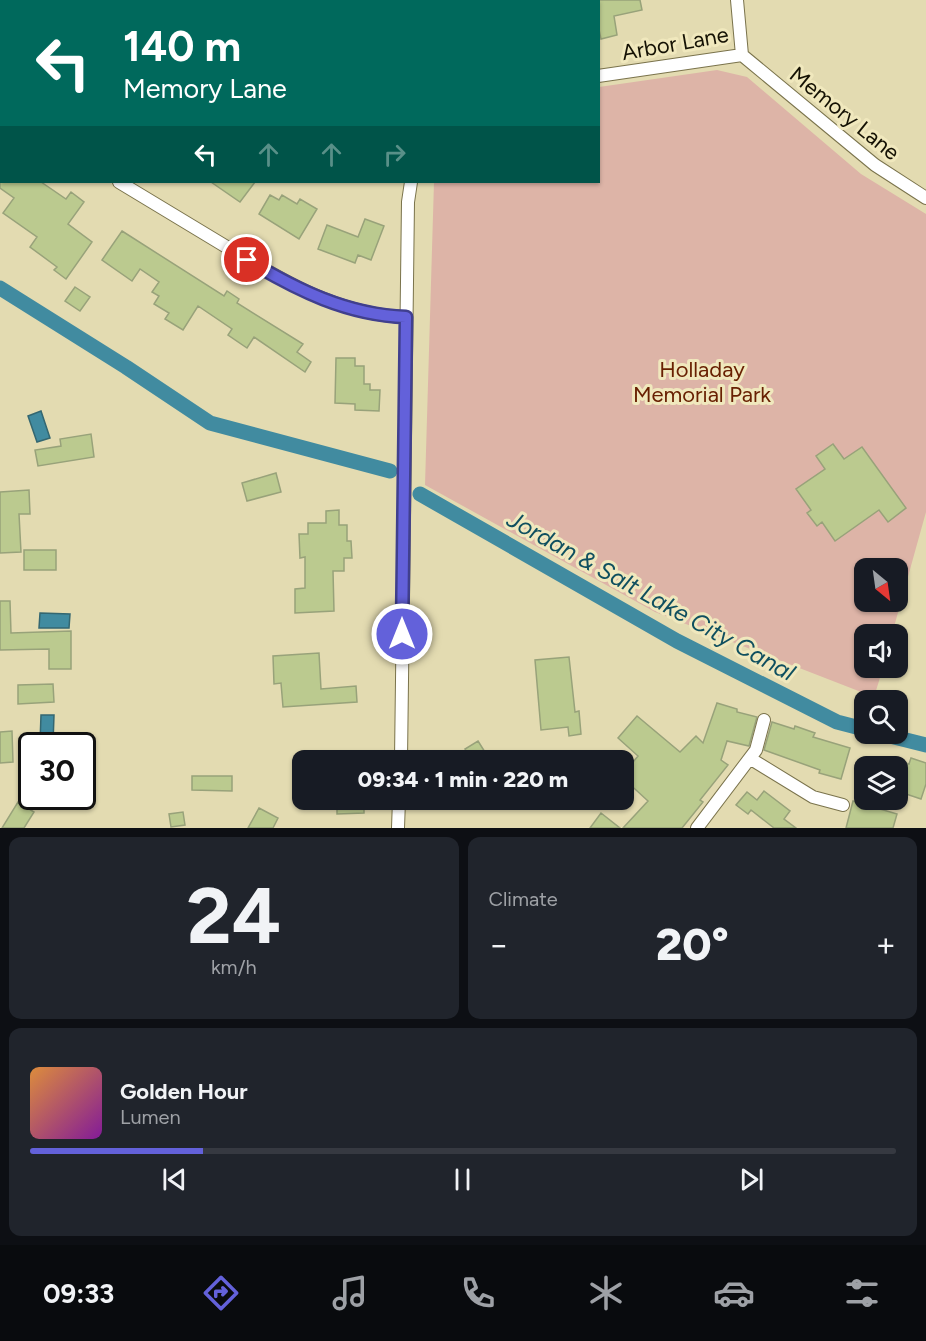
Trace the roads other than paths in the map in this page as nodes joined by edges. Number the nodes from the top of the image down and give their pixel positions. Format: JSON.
{"nodes":[{"id":1,"x":737,"y":0,"type":"edge"},
{"id":2,"x":742,"y":55,"type":"junction"},
{"id":3,"x":600,"y":76,"type":"edge"},
{"id":4,"x":120,"y":183,"type":"edge"},
{"id":5,"x":411,"y":183,"type":"edge"},
{"id":6,"x":926,"y":198,"type":"edge"},
{"id":7,"x":406,"y":317,"type":"junction"},
{"id":8,"x":764,"y":720,"type":"dead end"},
{"id":9,"x":401,"y":750,"type":"edge"},
{"id":10,"x":750,"y":759,"type":"junction"},
{"id":11,"x":843,"y":805,"type":"dead end"},
{"id":12,"x":399,"y":810,"type":"edge"},
{"id":13,"x":398,"y":828,"type":"edge"},
{"id":14,"x":697,"y":828,"type":"edge"}],
"edges":[{"from":1,"to":2,"type":"street","name":"Arbor Lane"},
{"from":2,"to":3,"type":"street","name":"Arbor Lane"},
{"from":2,"to":6,"type":"street","name":"Memory Lane"},
{"from":4,"to":7,"type":"street"},
{"from":5,"to":7,"type":"street"},
{"from":7,"to":9,"type":"street"},
{"from":8,"to":10,"type":"street"},
{"from":10,"to":11,"type":"street"},
{"from":10,"to":14,"type":"street"},
{"from":12,"to":13,"type":"street"}]}
